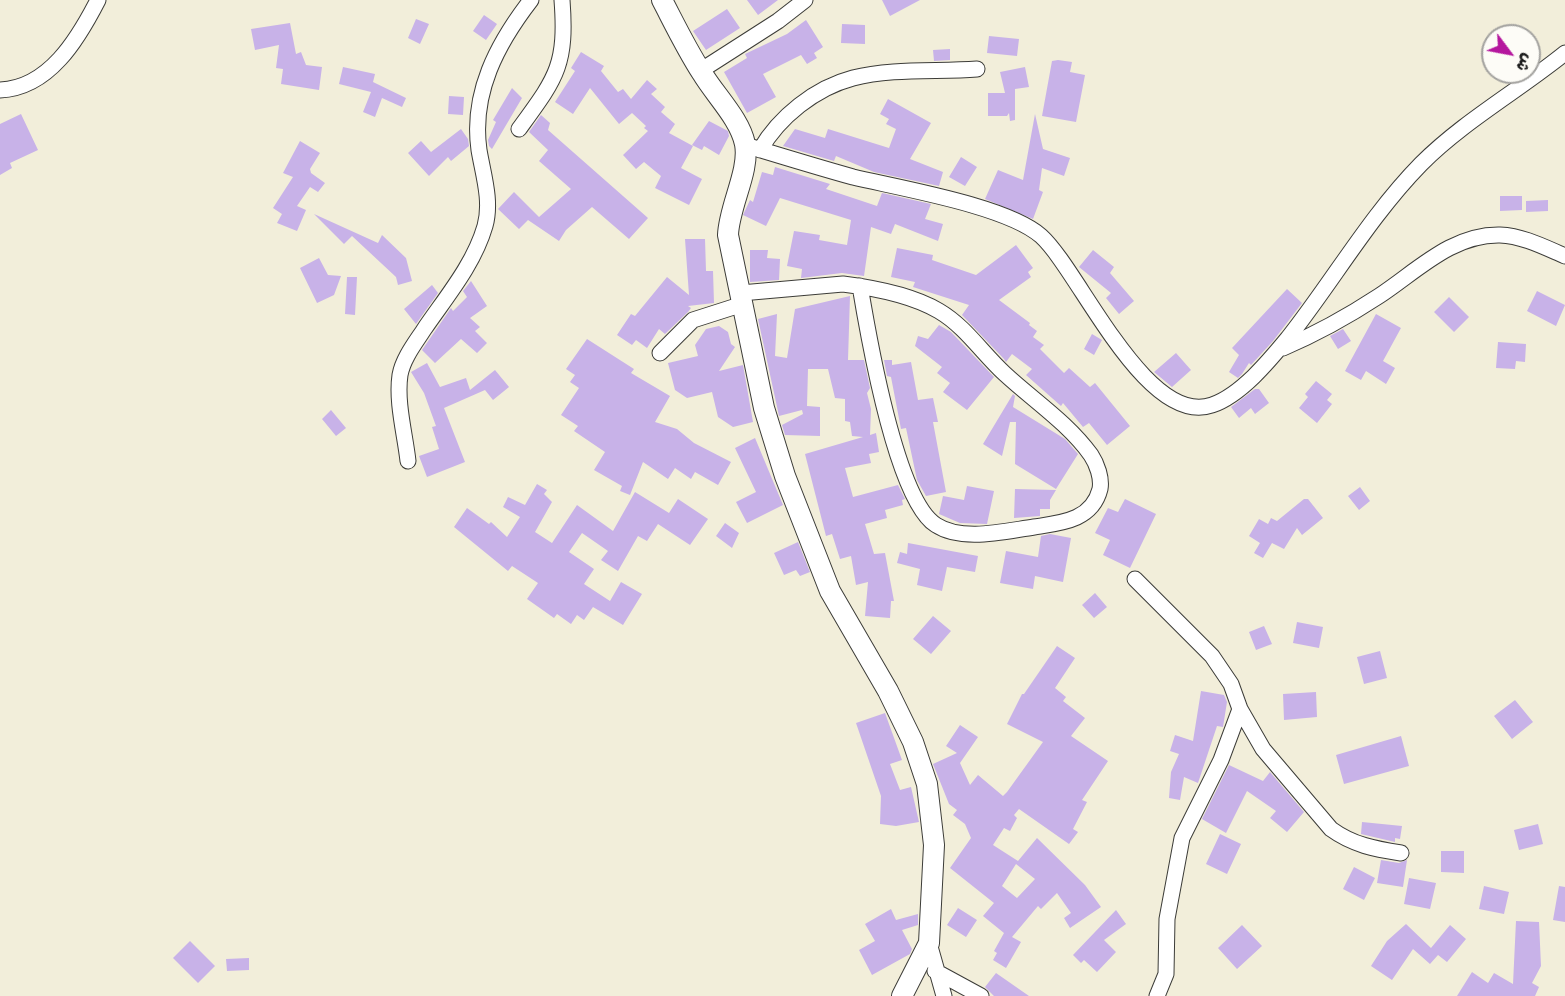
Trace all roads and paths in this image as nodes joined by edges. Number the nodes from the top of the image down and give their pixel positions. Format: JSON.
{"nodes":[{"id":1,"x":98,"y":0,"type":"edge"},
{"id":2,"x":531,"y":0,"type":"edge"},
{"id":3,"x":562,"y":0,"type":"edge"},
{"id":4,"x":662,"y":0,"type":"edge"},
{"id":5,"x":805,"y":0,"type":"edge"},
{"id":6,"x":1565,"y":53,"type":"edge"},
{"id":7,"x":977,"y":69,"type":"dead end"},
{"id":8,"x":700,"y":72,"type":"junction"},
{"id":9,"x":0,"y":90,"type":"edge"},
{"id":10,"x":519,"y":129,"type":"dead end"},
{"id":11,"x":752,"y":147,"type":"junction"},
{"id":12,"x":1565,"y":256,"type":"edge"},
{"id":13,"x":860,"y":286,"type":"junction"},
{"id":14,"x":742,"y":298,"type":"junction"},
{"id":15,"x":1278,"y":351,"type":"junction"},
{"id":16,"x":660,"y":353,"type":"dead end"},
{"id":17,"x":408,"y":461,"type":"dead end"},
{"id":18,"x":1135,"y":579,"type":"dead end"},
{"id":19,"x":1240,"y":708,"type":"junction"},
{"id":20,"x":1401,"y":853,"type":"dead end"},
{"id":21,"x":929,"y":943,"type":"junction"},
{"id":22,"x":935,"y":970,"type":"junction"},
{"id":23,"x":902,"y":996,"type":"edge"},
{"id":24,"x":944,"y":996,"type":"edge"},
{"id":25,"x":981,"y":996,"type":"edge"},
{"id":26,"x":1157,"y":996,"type":"edge"}],
"edges":[{"from":1,"to":9,"type":"street"},
{"from":2,"to":17,"type":"street"},
{"from":3,"to":10,"type":"street"},
{"from":4,"to":8,"type":"street"},
{"from":5,"to":8,"type":"street"},
{"from":6,"to":15,"type":"street"},
{"from":7,"to":11,"type":"street"},
{"from":8,"to":11,"type":"street"},
{"from":11,"to":14,"type":"street"},
{"from":11,"to":15,"type":"street"},
{"from":12,"to":15,"type":"street"},
{"from":13,"to":13,"type":"street"},
{"from":13,"to":14,"type":"street"},
{"from":14,"to":16,"type":"street"},
{"from":14,"to":21,"type":"street"},
{"from":18,"to":19,"type":"street"},
{"from":19,"to":20,"type":"street"},
{"from":19,"to":26,"type":"street"},
{"from":21,"to":22,"type":"street"},
{"from":21,"to":23,"type":"street"},
{"from":22,"to":24,"type":"street"},
{"from":22,"to":25,"type":"street"}]}
